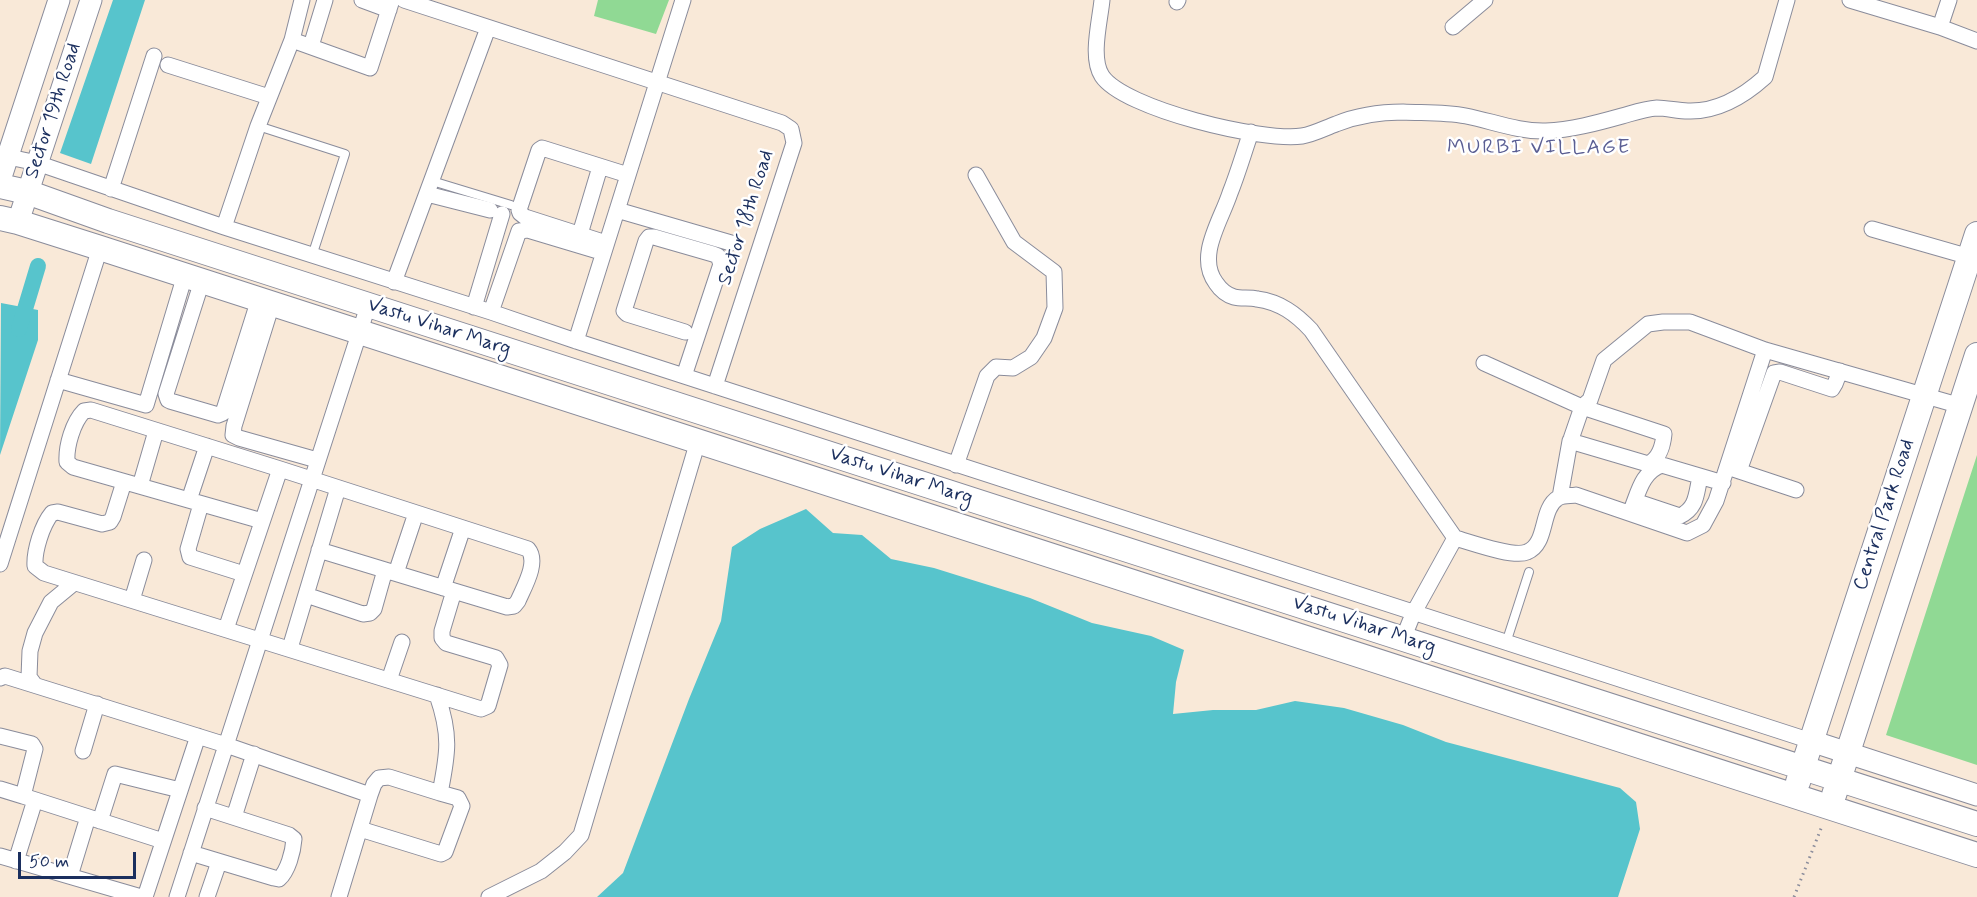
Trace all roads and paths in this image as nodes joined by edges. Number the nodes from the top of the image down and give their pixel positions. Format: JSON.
{"nodes":[{"id":1,"x":59,"y":0,"type":"edge"},
{"id":2,"x":91,"y":0,"type":"edge"},
{"id":3,"x":302,"y":0,"type":"edge"},
{"id":4,"x":325,"y":0,"type":"edge"},
{"id":5,"x":362,"y":0,"type":"edge"},
{"id":6,"x":404,"y":0,"type":"edge"},
{"id":7,"x":683,"y":0,"type":"edge"},
{"id":8,"x":1102,"y":0,"type":"edge"},
{"id":9,"x":1485,"y":0,"type":"edge"},
{"id":10,"x":1787,"y":0,"type":"edge"},
{"id":11,"x":1850,"y":0,"type":"edge"},
{"id":12,"x":1949,"y":0,"type":"edge"},
{"id":13,"x":390,"y":5,"type":"edge"},
{"id":14,"x":488,"y":27,"type":"junction"},
{"id":15,"x":1453,"y":27,"type":"dead end"},
{"id":16,"x":1940,"y":27,"type":"junction"},
{"id":17,"x":292,"y":40,"type":"junction"},
{"id":18,"x":1977,"y":40,"type":"edge"},
{"id":19,"x":311,"y":46,"type":"junction"},
{"id":20,"x":154,"y":56,"type":"dead end"},
{"id":21,"x":168,"y":65,"type":"dead end"},
{"id":22,"x":657,"y":82,"type":"junction"},
{"id":23,"x":269,"y":97,"type":"junction"},
{"id":24,"x":258,"y":126,"type":"junction"},
{"id":25,"x":1251,"y":132,"type":"junction"},
{"id":26,"x":4,"y":156,"type":"edge"},
{"id":27,"x":37,"y":164,"type":"junction"},
{"id":28,"x":600,"y":167,"type":"junction"},
{"id":29,"x":628,"y":175,"type":"junction"},
{"id":30,"x":976,"y":175,"type":"dead end"},
{"id":31,"x":0,"y":180,"type":"edge"},
{"id":32,"x":0,"y":186,"type":"edge"},
{"id":33,"x":429,"y":187,"type":"junction"},
{"id":34,"x":111,"y":189,"type":"junction"},
{"id":35,"x":27,"y":192,"type":"junction"},
{"id":36,"x":501,"y":210,"type":"junction"},
{"id":37,"x":617,"y":210,"type":"junction"},
{"id":38,"x":9,"y":220,"type":"edge"},
{"id":39,"x":224,"y":227,"type":"junction"},
{"id":40,"x":1872,"y":229,"type":"dead end"},
{"id":41,"x":580,"y":234,"type":"junction"},
{"id":42,"x":731,"y":243,"type":"dead end"},
{"id":43,"x":100,"y":248,"type":"junction"},
{"id":44,"x":605,"y":248,"type":"junction"},
{"id":45,"x":1975,"y":250,"type":"edge"},
{"id":46,"x":312,"y":256,"type":"junction"},
{"id":47,"x":194,"y":278,"type":"junction"},
{"id":48,"x":394,"y":282,"type":"junction"},
{"id":49,"x":266,"y":302,"type":"junction"},
{"id":50,"x":368,"y":306,"type":"junction"},
{"id":51,"x":474,"y":307,"type":"junction"},
{"id":52,"x":491,"y":312,"type":"junction"},
{"id":53,"x":358,"y":332,"type":"junction"},
{"id":54,"x":685,"y":332,"type":"dead end"},
{"id":55,"x":576,"y":342,"type":"junction"},
{"id":56,"x":1765,"y":350,"type":"junction"},
{"id":57,"x":1977,"y":355,"type":"edge"},
{"id":58,"x":1484,"y":363,"type":"dead end"},
{"id":59,"x":1840,"y":371,"type":"junction"},
{"id":60,"x":684,"y":376,"type":"junction"},
{"id":61,"x":58,"y":380,"type":"junction"},
{"id":62,"x":715,"y":386,"type":"junction"},
{"id":63,"x":1924,"y":394,"type":"junction"},
{"id":64,"x":1960,"y":406,"type":"junction"},
{"id":65,"x":1582,"y":407,"type":"junction"},
{"id":66,"x":156,"y":431,"type":"junction"},
{"id":67,"x":698,"y":441,"type":"junction"},
{"id":68,"x":1570,"y":441,"type":"junction"},
{"id":69,"x":207,"y":446,"type":"junction"},
{"id":70,"x":317,"y":460,"type":"junction"},
{"id":71,"x":957,"y":465,"type":"junction"},
{"id":72,"x":280,"y":469,"type":"junction"},
{"id":73,"x":1733,"y":469,"type":"junction"},
{"id":74,"x":1700,"y":477,"type":"junction"},
{"id":75,"x":310,"y":479,"type":"junction"},
{"id":76,"x":124,"y":482,"type":"junction"},
{"id":77,"x":1722,"y":483,"type":"junction"},
{"id":78,"x":140,"y":486,"type":"junction"},
{"id":79,"x":338,"y":488,"type":"junction"},
{"id":80,"x":1796,"y":490,"type":"dead end"},
{"id":81,"x":1560,"y":497,"type":"junction"},
{"id":82,"x":195,"y":502,"type":"junction"},
{"id":83,"x":1633,"y":507,"type":"junction"},
{"id":84,"x":416,"y":513,"type":"junction"},
{"id":85,"x":262,"y":521,"type":"junction"},
{"id":86,"x":463,"y":528,"type":"junction"},
{"id":87,"x":1455,"y":538,"type":"junction"},
{"id":88,"x":319,"y":550,"type":"junction"},
{"id":89,"x":144,"y":560,"type":"dead end"},
{"id":90,"x":0,"y":564,"type":"edge"},
{"id":91,"x":390,"y":572,"type":"junction"},
{"id":92,"x":1529,"y":572,"type":"dead end"},
{"id":93,"x":244,"y":574,"type":"junction"},
{"id":94,"x":74,"y":583,"type":"junction"},
{"id":95,"x":448,"y":590,"type":"junction"},
{"id":96,"x":306,"y":596,"type":"junction"},
{"id":97,"x":132,"y":600,"type":"junction"},
{"id":98,"x":1413,"y":614,"type":"junction"},
{"id":99,"x":226,"y":629,"type":"junction"},
{"id":100,"x":259,"y":639,"type":"junction"},
{"id":101,"x":1403,"y":639,"type":"junction"},
{"id":102,"x":402,"y":642,"type":"dead end"},
{"id":103,"x":1506,"y":643,"type":"junction"},
{"id":104,"x":290,"y":648,"type":"junction"},
{"id":105,"x":0,"y":678,"type":"edge"},
{"id":106,"x":389,"y":680,"type":"junction"},
{"id":107,"x":35,"y":685,"type":"junction"},
{"id":108,"x":437,"y":695,"type":"junction"},
{"id":109,"x":97,"y":704,"type":"junction"},
{"id":110,"x":0,"y":736,"type":"edge"},
{"id":111,"x":198,"y":736,"type":"junction"},
{"id":112,"x":1811,"y":741,"type":"junction"},
{"id":113,"x":226,"y":745,"type":"junction"},
{"id":114,"x":83,"y":751,"type":"dead end"},
{"id":115,"x":1848,"y":753,"type":"junction"},
{"id":116,"x":254,"y":754,"type":"junction"},
{"id":117,"x":1803,"y":768,"type":"junction"},
{"id":118,"x":1839,"y":779,"type":"junction"},
{"id":119,"x":0,"y":789,"type":"edge"},
{"id":120,"x":180,"y":790,"type":"junction"},
{"id":121,"x":440,"y":793,"type":"junction"},
{"id":122,"x":370,"y":795,"type":"junction"},
{"id":123,"x":1977,"y":795,"type":"edge"},
{"id":124,"x":1794,"y":796,"type":"junction"},
{"id":125,"x":29,"y":798,"type":"junction"},
{"id":126,"x":205,"y":808,"type":"junction"},
{"id":127,"x":1830,"y":808,"type":"junction"},
{"id":128,"x":234,"y":817,"type":"junction"},
{"id":129,"x":94,"y":819,"type":"junction"},
{"id":130,"x":1977,"y":824,"type":"edge"},
{"id":131,"x":360,"y":829,"type":"junction"},
{"id":132,"x":163,"y":841,"type":"junction"},
{"id":133,"x":191,"y":853,"type":"junction"},
{"id":134,"x":1977,"y":855,"type":"edge"},
{"id":135,"x":0,"y":856,"type":"edge"},
{"id":136,"x":16,"y":861,"type":"junction"},
{"id":137,"x":219,"y":862,"type":"junction"},
{"id":138,"x":70,"y":876,"type":"junction"},
{"id":139,"x":143,"y":897,"type":"edge"},
{"id":140,"x":177,"y":897,"type":"edge"},
{"id":141,"x":207,"y":897,"type":"edge"},
{"id":142,"x":339,"y":897,"type":"edge"},
{"id":143,"x":489,"y":897,"type":"edge"},
{"id":144,"x":1794,"y":897,"type":"edge"}],
"edges":[{"from":1,"to":26,"type":"main road","name":"Sector 19th Road"},
{"from":2,"to":27,"type":"main road","name":"Sector 19th Road"},
{"from":3,"to":17,"type":"street"},
{"from":4,"to":19,"type":"street"},
{"from":5,"to":13,"type":"street"},
{"from":6,"to":14,"type":"street","name":"Sector 18th Road"},
{"from":7,"to":22,"type":"street"},
{"from":8,"to":25,"type":"street"},
{"from":9,"to":15,"type":"street"},
{"from":10,"to":25,"type":"street"},
{"from":11,"to":16,"type":"street"},
{"from":12,"to":16,"type":"street"},
{"from":13,"to":19,"type":"street"},
{"from":14,"to":22,"type":"street","name":"Sector 18th Road"},
{"from":14,"to":33,"type":"street"},
{"from":16,"to":18,"type":"street"},
{"from":17,"to":19,"type":"street"},
{"from":17,"to":23,"type":"street"},
{"from":20,"to":34,"type":"street"},
{"from":21,"to":23,"type":"street"},
{"from":22,"to":29,"type":"street"},
{"from":22,"to":62,"type":"street","name":"Sector 18th Road"},
{"from":23,"to":24,"type":"street"},
{"from":24,"to":39,"type":"street"},
{"from":24,"to":46,"type":"lane"},
{"from":25,"to":87,"type":"street"},
{"from":26,"to":27,"type":"street"},
{"from":26,"to":31,"type":"main road","name":"Sector 19th Road"},
{"from":27,"to":34,"type":"street"},
{"from":27,"to":35,"type":"main road","name":"Sector 19th Road"},
{"from":28,"to":29,"type":"street"},
{"from":28,"to":41,"type":"street"},
{"from":28,"to":41,"type":"street"},
{"from":29,"to":37,"type":"street"},
{"from":30,"to":71,"type":"street"},
{"from":32,"to":35,"type":"main road","name":"Vastu Vihar Marg"},
{"from":33,"to":36,"type":"street"},
{"from":33,"to":36,"type":"lane"},
{"from":33,"to":48,"type":"street"},
{"from":34,"to":39,"type":"street"},
{"from":35,"to":38,"type":"main road","name":"Sector 19th Road"},
{"from":35,"to":50,"type":"main road","name":"Vastu Vihar Marg"},
{"from":36,"to":51,"type":"street"},
{"from":37,"to":42,"type":"street"},
{"from":37,"to":44,"type":"street"},
{"from":38,"to":43,"type":"main road","name":"Vastu Vihar Marg"},
{"from":39,"to":46,"type":"street"},
{"from":40,"to":45,"type":"street"},
{"from":41,"to":44,"type":"street"},
{"from":43,"to":47,"type":"main road","name":"Vastu Vihar Marg"},
{"from":43,"to":61,"type":"street"},
{"from":44,"to":52,"type":"street"},
{"from":44,"to":55,"type":"street"},
{"from":45,"to":63,"type":"main road","name":"Central Park Road"},
{"from":46,"to":48,"type":"street"},
{"from":47,"to":49,"type":"main road","name":"Vastu Vihar Marg"},
{"from":47,"to":49,"type":"street"},
{"from":47,"to":61,"type":"street"},
{"from":48,"to":51,"type":"street"},
{"from":49,"to":53,"type":"main road","name":"Vastu Vihar Marg"},
{"from":49,"to":70,"type":"street"},
{"from":50,"to":53,"type":"street"},
{"from":50,"to":101,"type":"main road","name":"Vastu Vihar Marg"},
{"from":51,"to":52,"type":"street"},
{"from":52,"to":55,"type":"street"},
{"from":53,"to":67,"type":"main road","name":"Vastu Vihar Marg"},
{"from":53,"to":70,"type":"street"},
{"from":54,"to":60,"type":"street"},
{"from":55,"to":60,"type":"street"},
{"from":56,"to":59,"type":"street"},
{"from":56,"to":65,"type":"street"},
{"from":56,"to":73,"type":"street"},
{"from":57,"to":64,"type":"main road","name":"Central Park Road"},
{"from":58,"to":65,"type":"street"},
{"from":59,"to":63,"type":"street"},
{"from":59,"to":73,"type":"street"},
{"from":60,"to":62,"type":"street"},
{"from":61,"to":90,"type":"street"},
{"from":62,"to":71,"type":"street"},
{"from":63,"to":64,"type":"street"},
{"from":63,"to":112,"type":"main road","name":"Central Park Road"},
{"from":64,"to":115,"type":"main road","name":"Central Park Road"},
{"from":65,"to":68,"type":"street"},
{"from":65,"to":68,"type":"street"},
{"from":66,"to":69,"type":"street"},
{"from":66,"to":76,"type":"street"},
{"from":66,"to":78,"type":"street"},
{"from":67,"to":124,"type":"main road","name":"Vastu Vihar Marg"},
{"from":67,"to":143,"type":"street"},
{"from":68,"to":81,"type":"street"},
{"from":69,"to":72,"type":"street"},
{"from":69,"to":82,"type":"street"},
{"from":70,"to":75,"type":"street"},
{"from":71,"to":98,"type":"street"},
{"from":72,"to":75,"type":"street"},
{"from":72,"to":85,"type":"street"},
{"from":73,"to":77,"type":"street"},
{"from":73,"to":80,"type":"street"},
{"from":74,"to":77,"type":"street"},
{"from":74,"to":83,"type":"street"},
{"from":74,"to":83,"type":"street"},
{"from":75,"to":79,"type":"street"},
{"from":75,"to":100,"type":"street"},
{"from":76,"to":78,"type":"street"},
{"from":76,"to":94,"type":"street"},
{"from":77,"to":83,"type":"street"},
{"from":78,"to":82,"type":"street"},
{"from":79,"to":84,"type":"street"},
{"from":79,"to":88,"type":"street"},
{"from":81,"to":83,"type":"street"},
{"from":81,"to":87,"type":"street"},
{"from":82,"to":85,"type":"street"},
{"from":82,"to":93,"type":"street"},
{"from":84,"to":86,"type":"street"},
{"from":84,"to":91,"type":"street"},
{"from":85,"to":93,"type":"street"},
{"from":86,"to":95,"type":"street"},
{"from":86,"to":95,"type":"street"},
{"from":87,"to":98,"type":"street"},
{"from":88,"to":91,"type":"street"},
{"from":88,"to":96,"type":"street"},
{"from":89,"to":97,"type":"street"},
{"from":91,"to":95,"type":"street"},
{"from":91,"to":96,"type":"street"},
{"from":92,"to":103,"type":"lane"},
{"from":93,"to":99,"type":"street"},
{"from":94,"to":97,"type":"street"},
{"from":94,"to":107,"type":"street"},
{"from":95,"to":108,"type":"street"},
{"from":96,"to":104,"type":"street"},
{"from":97,"to":99,"type":"street"},
{"from":98,"to":101,"type":"street"},
{"from":98,"to":103,"type":"street"},
{"from":99,"to":100,"type":"street"},
{"from":100,"to":104,"type":"street"},
{"from":100,"to":113,"type":"street"},
{"from":101,"to":117,"type":"main road","name":"Vastu Vihar Marg"},
{"from":102,"to":106,"type":"street"},
{"from":103,"to":112,"type":"street"},
{"from":104,"to":106,"type":"street"},
{"from":105,"to":107,"type":"street"},
{"from":106,"to":108,"type":"street"},
{"from":107,"to":109,"type":"street"},
{"from":108,"to":121,"type":"street"},
{"from":109,"to":111,"type":"street"},
{"from":109,"to":114,"type":"street"},
{"from":110,"to":125,"type":"street"},
{"from":111,"to":113,"type":"street"},
{"from":111,"to":120,"type":"street"},
{"from":112,"to":115,"type":"main road"},
{"from":112,"to":117,"type":"main road","name":"Central Park Road"},
{"from":113,"to":116,"type":"street"},
{"from":113,"to":126,"type":"street"},
{"from":115,"to":118,"type":"main road","name":"Central Park Road"},
{"from":115,"to":123,"type":"main road"},
{"from":116,"to":122,"type":"street"},
{"from":116,"to":128,"type":"street"},
{"from":117,"to":118,"type":"main road","name":"Vastu Vihar Marg"},
{"from":117,"to":124,"type":"main road","name":"Central Park Road"},
{"from":118,"to":127,"type":"main road","name":"Central Park Road"},
{"from":118,"to":130,"type":"main road","name":"Vastu Vihar Marg"},
{"from":119,"to":125,"type":"street"},
{"from":120,"to":129,"type":"street"},
{"from":120,"to":132,"type":"street"},
{"from":121,"to":122,"type":"street"},
{"from":121,"to":131,"type":"street"},
{"from":122,"to":131,"type":"street"},
{"from":124,"to":127,"type":"main road","name":"Vastu Vihar Marg"},
{"from":125,"to":129,"type":"street"},
{"from":125,"to":136,"type":"street"},
{"from":126,"to":128,"type":"street"},
{"from":126,"to":133,"type":"street"},
{"from":127,"to":134,"type":"main road","name":"Vastu Vihar Marg"},
{"from":127,"to":144,"type":"path"},
{"from":128,"to":137,"type":"street"},
{"from":129,"to":132,"type":"street"},
{"from":129,"to":138,"type":"street"},
{"from":131,"to":142,"type":"street"},
{"from":132,"to":139,"type":"street"},
{"from":133,"to":137,"type":"street"},
{"from":133,"to":140,"type":"street"},
{"from":135,"to":136,"type":"street"},
{"from":136,"to":138,"type":"street"},
{"from":137,"to":141,"type":"street"},
{"from":138,"to":139,"type":"street"}]}
